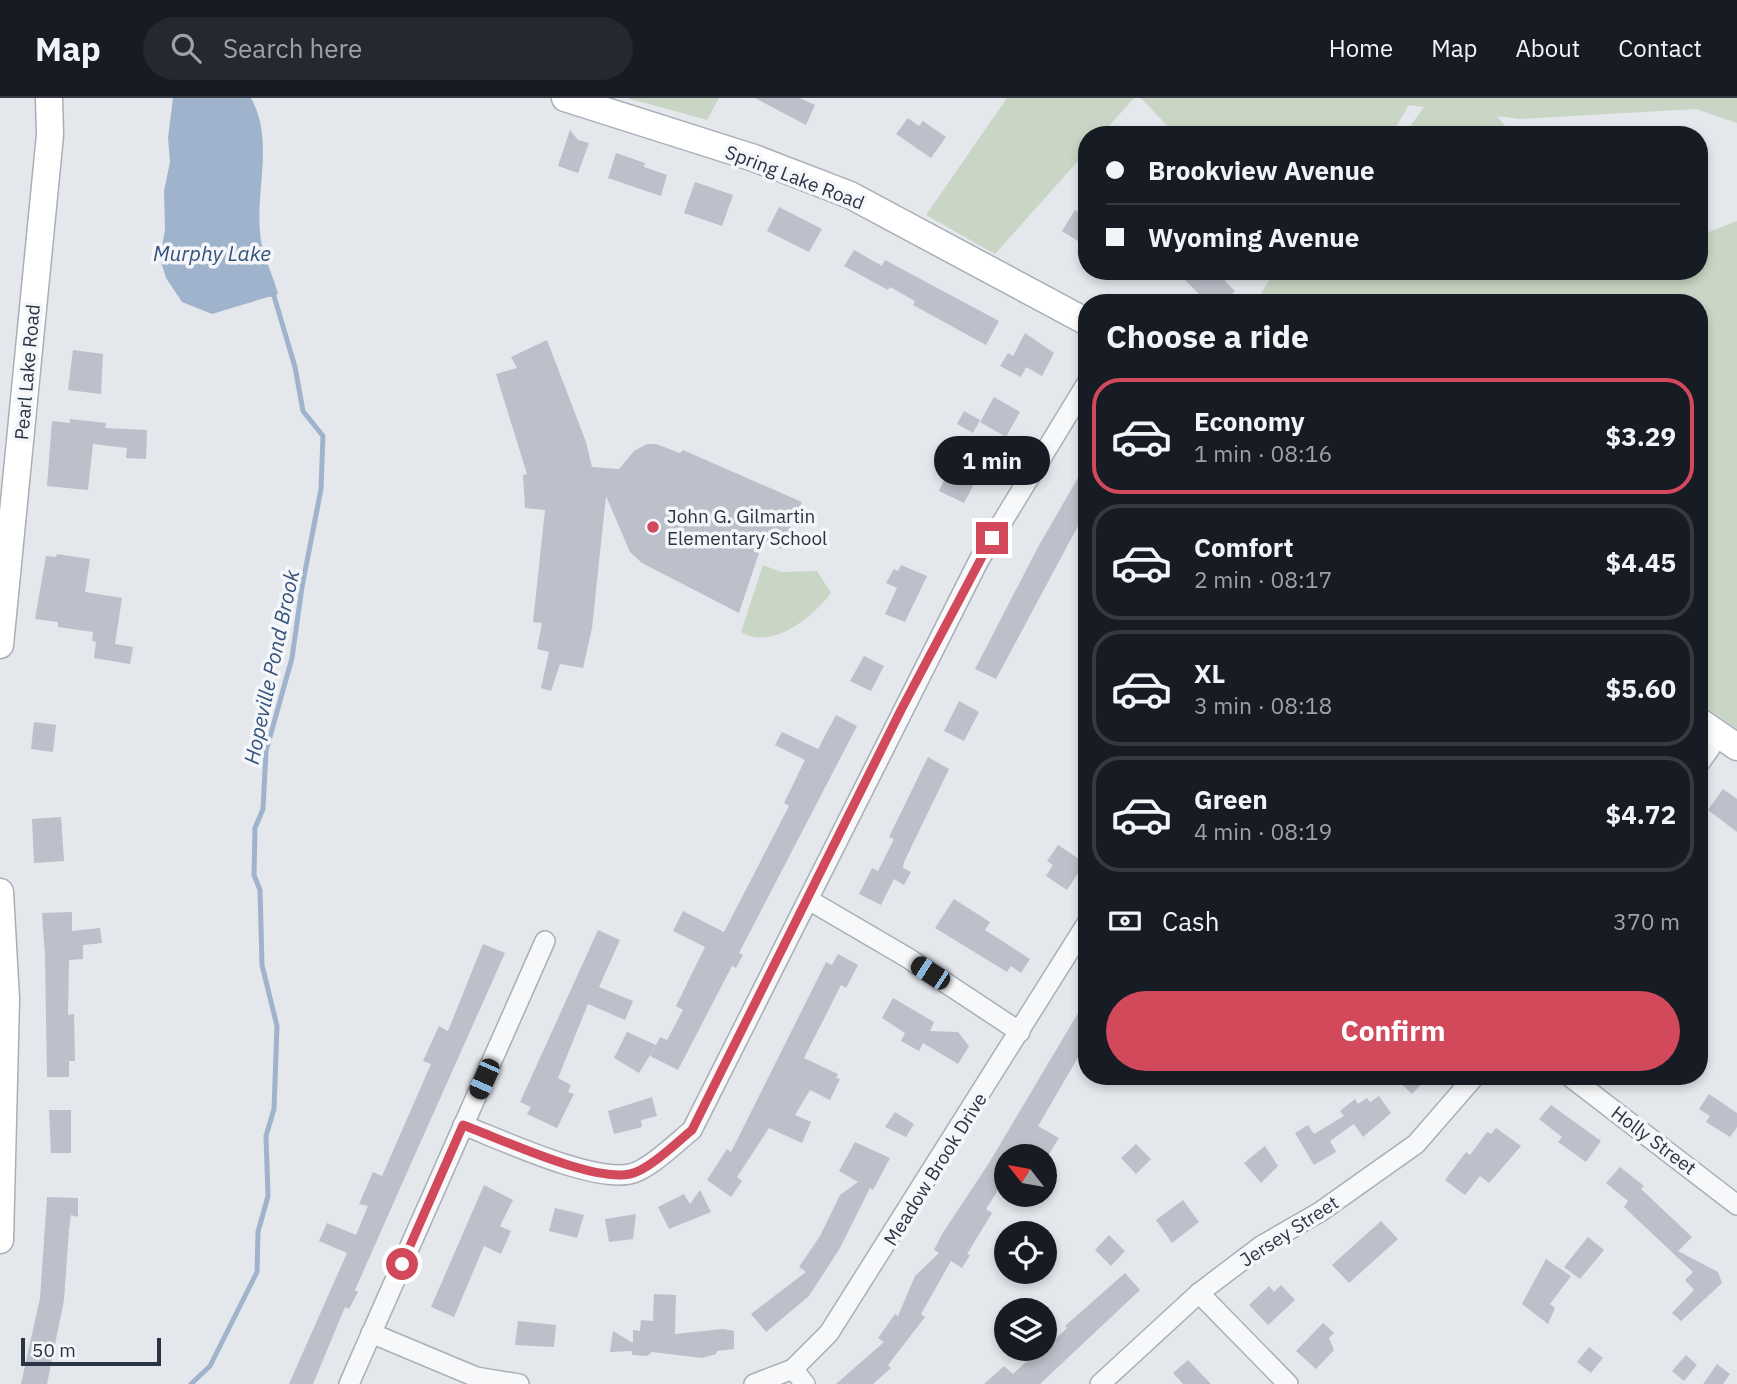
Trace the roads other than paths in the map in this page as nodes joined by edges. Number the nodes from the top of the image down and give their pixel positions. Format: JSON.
{"nodes":[{"id":1,"x":49,"y":98,"type":"edge"},
{"id":2,"x":565,"y":98,"type":"edge"},
{"id":3,"x":1078,"y":318,"type":"edge"},
{"id":4,"x":1078,"y":398,"type":"edge"},
{"id":5,"x":0,"y":645,"type":"edge"},
{"id":6,"x":1719,"y":734,"type":"edge"},
{"id":7,"x":1708,"y":750,"type":"edge"},
{"id":8,"x":0,"y":892,"type":"edge"},
{"id":9,"x":809,"y":900,"type":"junction"},
{"id":10,"x":1078,"y":938,"type":"edge"},
{"id":11,"x":545,"y":941,"type":"dead end"},
{"id":12,"x":3,"y":1000,"type":"edge"},
{"id":13,"x":1020,"y":1032,"type":"junction"},
{"id":14,"x":1467,"y":1085,"type":"edge"},
{"id":15,"x":1581,"y":1085,"type":"edge"},
{"id":16,"x":463,"y":1125,"type":"junction"},
{"id":17,"x":1737,"y":1205,"type":"edge"},
{"id":18,"x":0,"y":1240,"type":"edge"},
{"id":19,"x":1199,"y":1293,"type":"junction"},
{"id":20,"x":371,"y":1333,"type":"junction"},
{"id":21,"x":799,"y":1377,"type":"edge"},
{"id":22,"x":349,"y":1384,"type":"edge"},
{"id":23,"x":519,"y":1384,"type":"edge"},
{"id":24,"x":754,"y":1384,"type":"edge"},
{"id":25,"x":1100,"y":1384,"type":"edge"},
{"id":26,"x":1288,"y":1384,"type":"edge"}],
"edges":[{"from":1,"to":5,"type":"main road","name":"Pearl Lake Road"},
{"from":2,"to":3,"type":"main road","name":"Spring Lake Road"},
{"from":4,"to":9,"type":"street"},
{"from":6,"to":7,"type":"street"},
{"from":8,"to":12,"type":"main road"},
{"from":9,"to":13,"type":"street"},
{"from":9,"to":16,"type":"street"},
{"from":10,"to":13,"type":"street","name":"Meadow Brook Drive"},
{"from":11,"to":16,"type":"street"},
{"from":12,"to":18,"type":"main road"},
{"from":13,"to":21,"type":"street","name":"Meadow Brook Drive"},
{"from":14,"to":19,"type":"street","name":"Jersey Street"},
{"from":15,"to":17,"type":"street","name":"Holly Street"},
{"from":16,"to":20,"type":"street"},
{"from":19,"to":25,"type":"street","name":"Jersey Street"},
{"from":19,"to":26,"type":"street"},
{"from":20,"to":22,"type":"street"},
{"from":20,"to":23,"type":"street"},
{"from":21,"to":24,"type":"street","name":"Meadow Brook Drive"}]}
